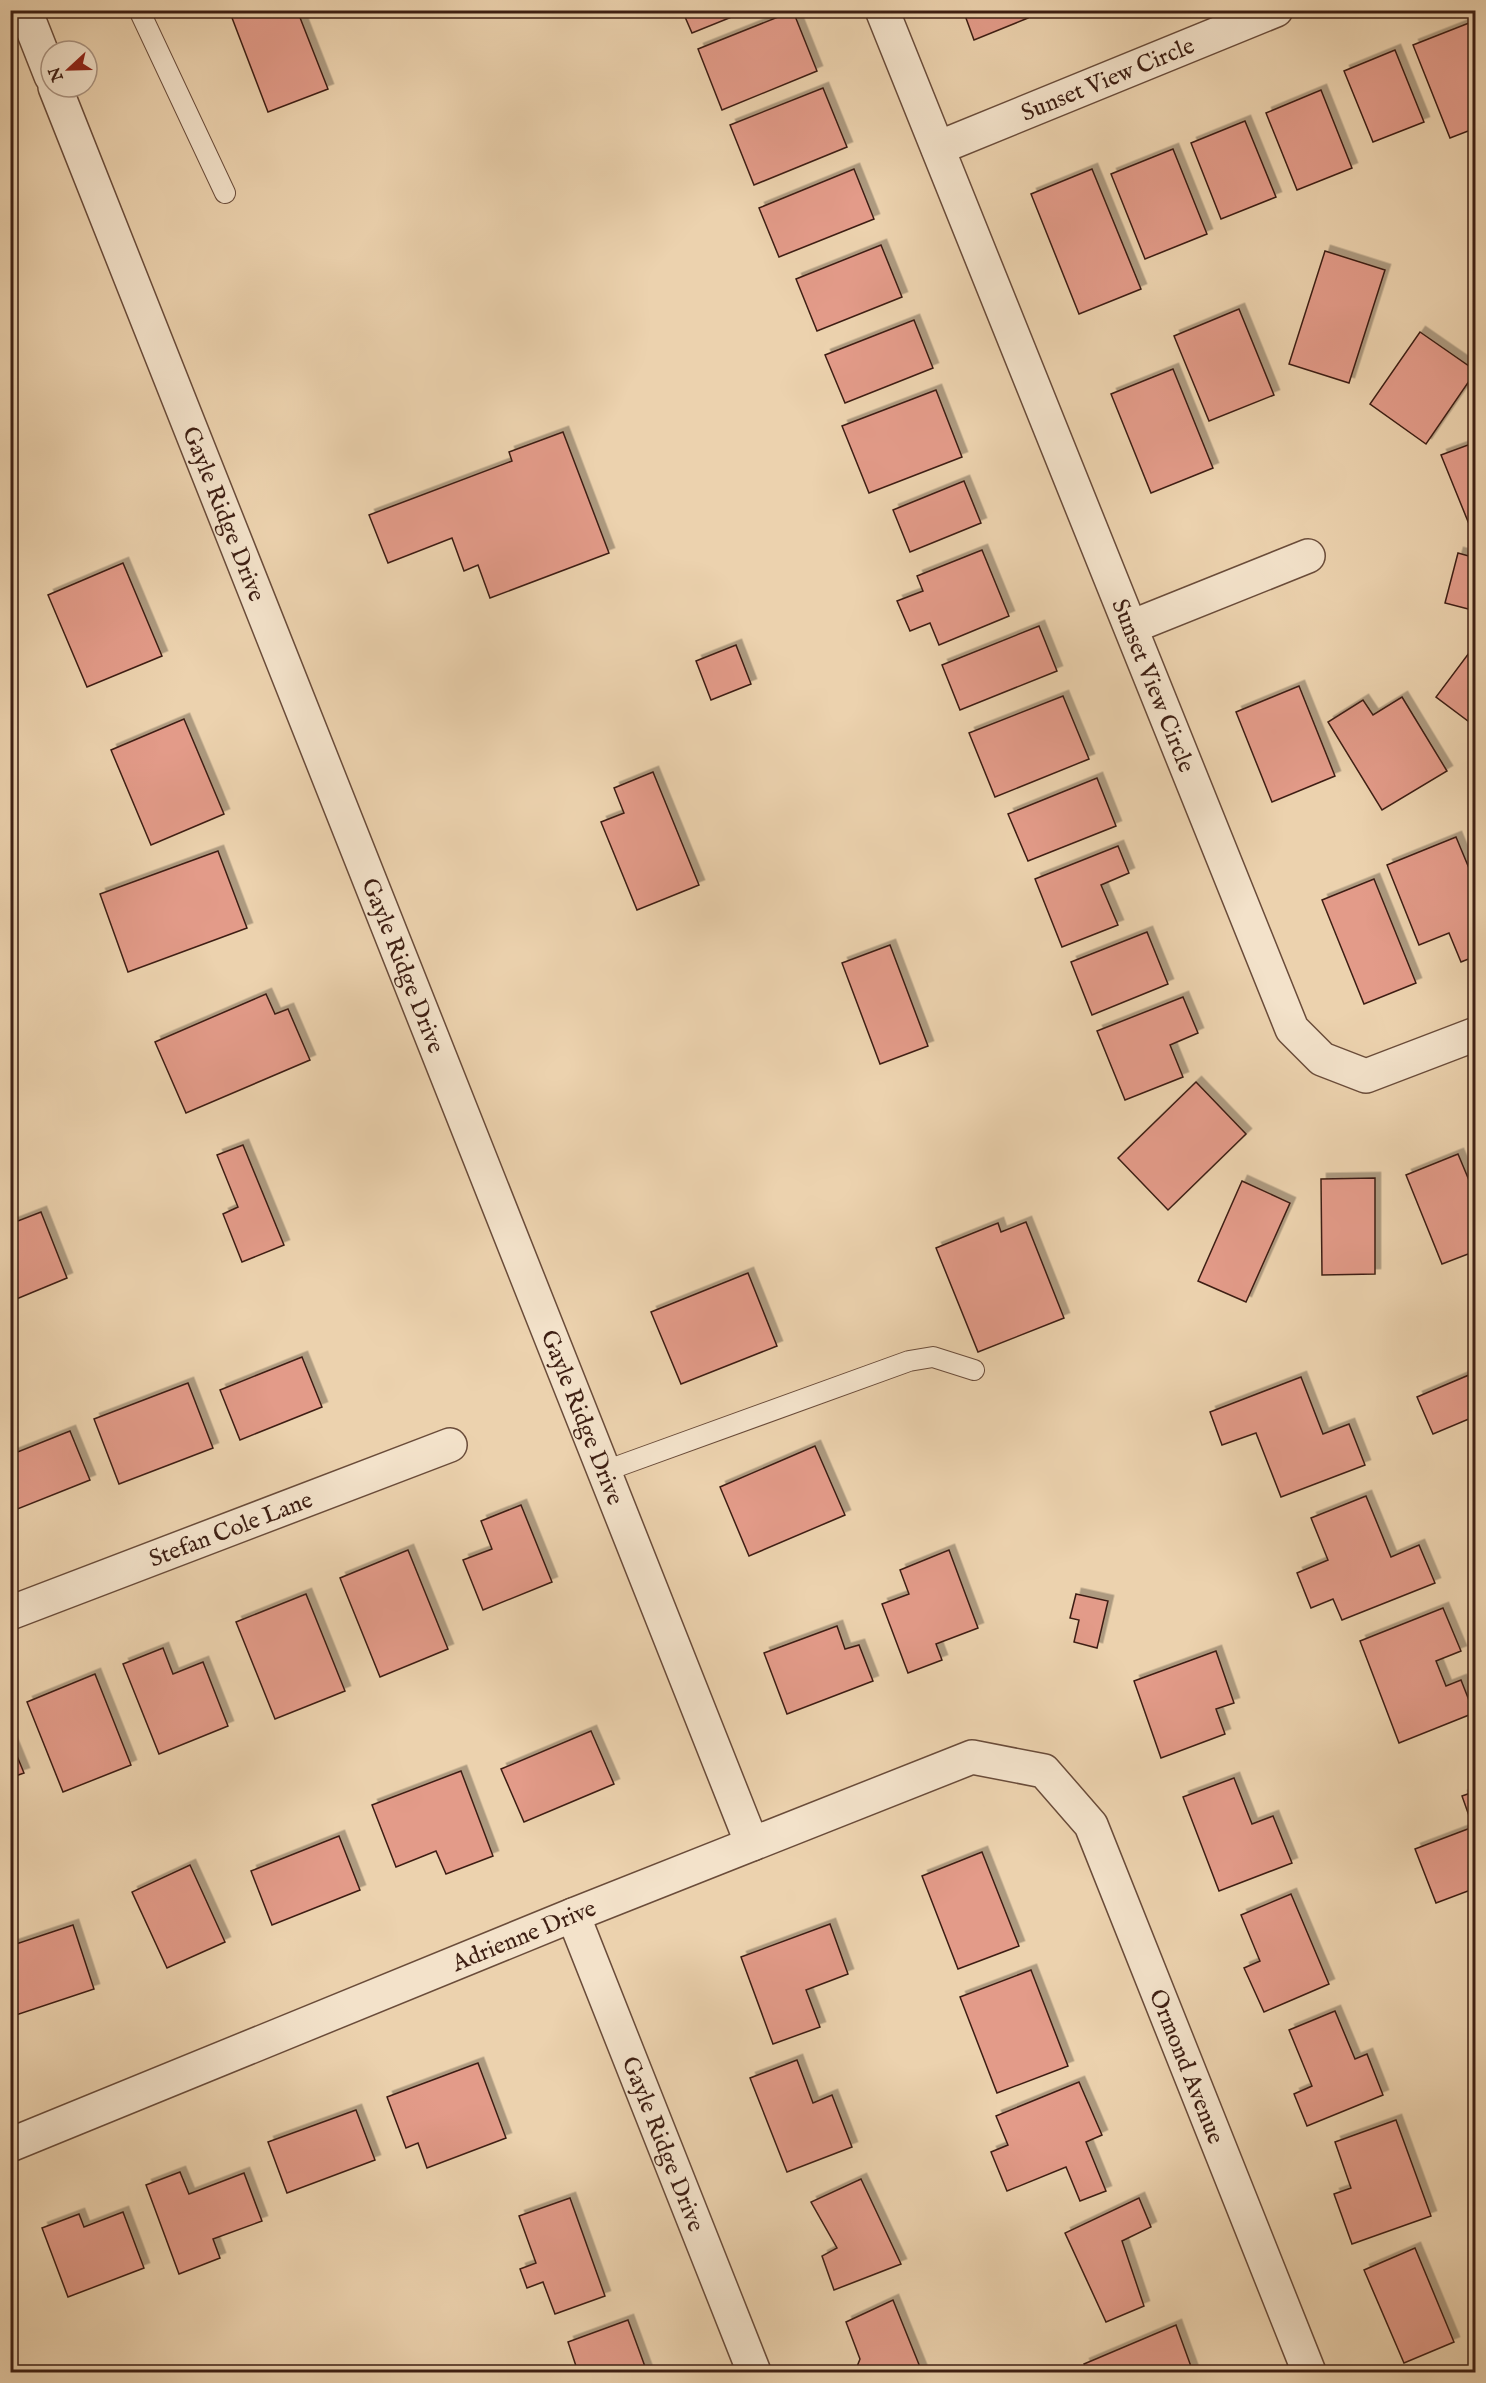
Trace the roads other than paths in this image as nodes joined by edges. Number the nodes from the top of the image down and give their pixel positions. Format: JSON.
{"nodes":[{"id":1,"x":25,"y":10,"type":"edge"},
{"id":2,"x":139,"y":10,"type":"edge"},
{"id":3,"x":882,"y":10,"type":"edge"},
{"id":4,"x":1276,"y":10,"type":"edge"},
{"id":5,"x":39,"y":46,"type":"edge"},
{"id":6,"x":60,"y":99,"type":"edge"},
{"id":7,"x":938,"y":148,"type":"junction"},
{"id":8,"x":225,"y":193,"type":"dead end"},
{"id":9,"x":1308,"y":556,"type":"dead end"},
{"id":10,"x":1131,"y":627,"type":"junction"},
{"id":11,"x":1476,"y":1034,"type":"edge"},
{"id":12,"x":974,"y":1370,"type":"dead end"},
{"id":13,"x":450,"y":1445,"type":"dead end"},
{"id":14,"x":604,"y":1471,"type":"junction"},
{"id":15,"x":10,"y":1613,"type":"edge"},
{"id":16,"x":1044,"y":1771,"type":"joint"},
{"id":17,"x":752,"y":1844,"type":"junction"},
{"id":18,"x":573,"y":1915,"type":"junction"},
{"id":19,"x":10,"y":2145,"type":"edge"},
{"id":20,"x":754,"y":2373,"type":"edge"},
{"id":21,"x":1308,"y":2373,"type":"edge"}],
"edges":[{"from":1,"to":5,"type":"street"},
{"from":2,"to":8,"type":"lane"},
{"from":3,"to":7,"type":"street","name":"Sunset View Circle"},
{"from":4,"to":7,"type":"street","name":"Sunset View Circle"},
{"from":6,"to":14,"type":"street","name":"Gayle Ridge Drive"},
{"from":7,"to":10,"type":"street","name":"Sunset View Circle"},
{"from":9,"to":10,"type":"street"},
{"from":10,"to":11,"type":"street","name":"Sunset View Circle"},
{"from":12,"to":14,"type":"lane"},
{"from":13,"to":15,"type":"street","name":"Stefan Cole Lane"},
{"from":14,"to":17,"type":"street","name":"Gayle Ridge Drive"},
{"from":16,"to":17,"type":"street","name":"Adrienne Drive"},
{"from":16,"to":21,"type":"street","name":"Ormond Avenue"},
{"from":17,"to":18,"type":"street","name":"Adrienne Drive"},
{"from":18,"to":19,"type":"street","name":"Adrienne Drive"},
{"from":18,"to":20,"type":"street","name":"Gayle Ridge Drive"}]}
